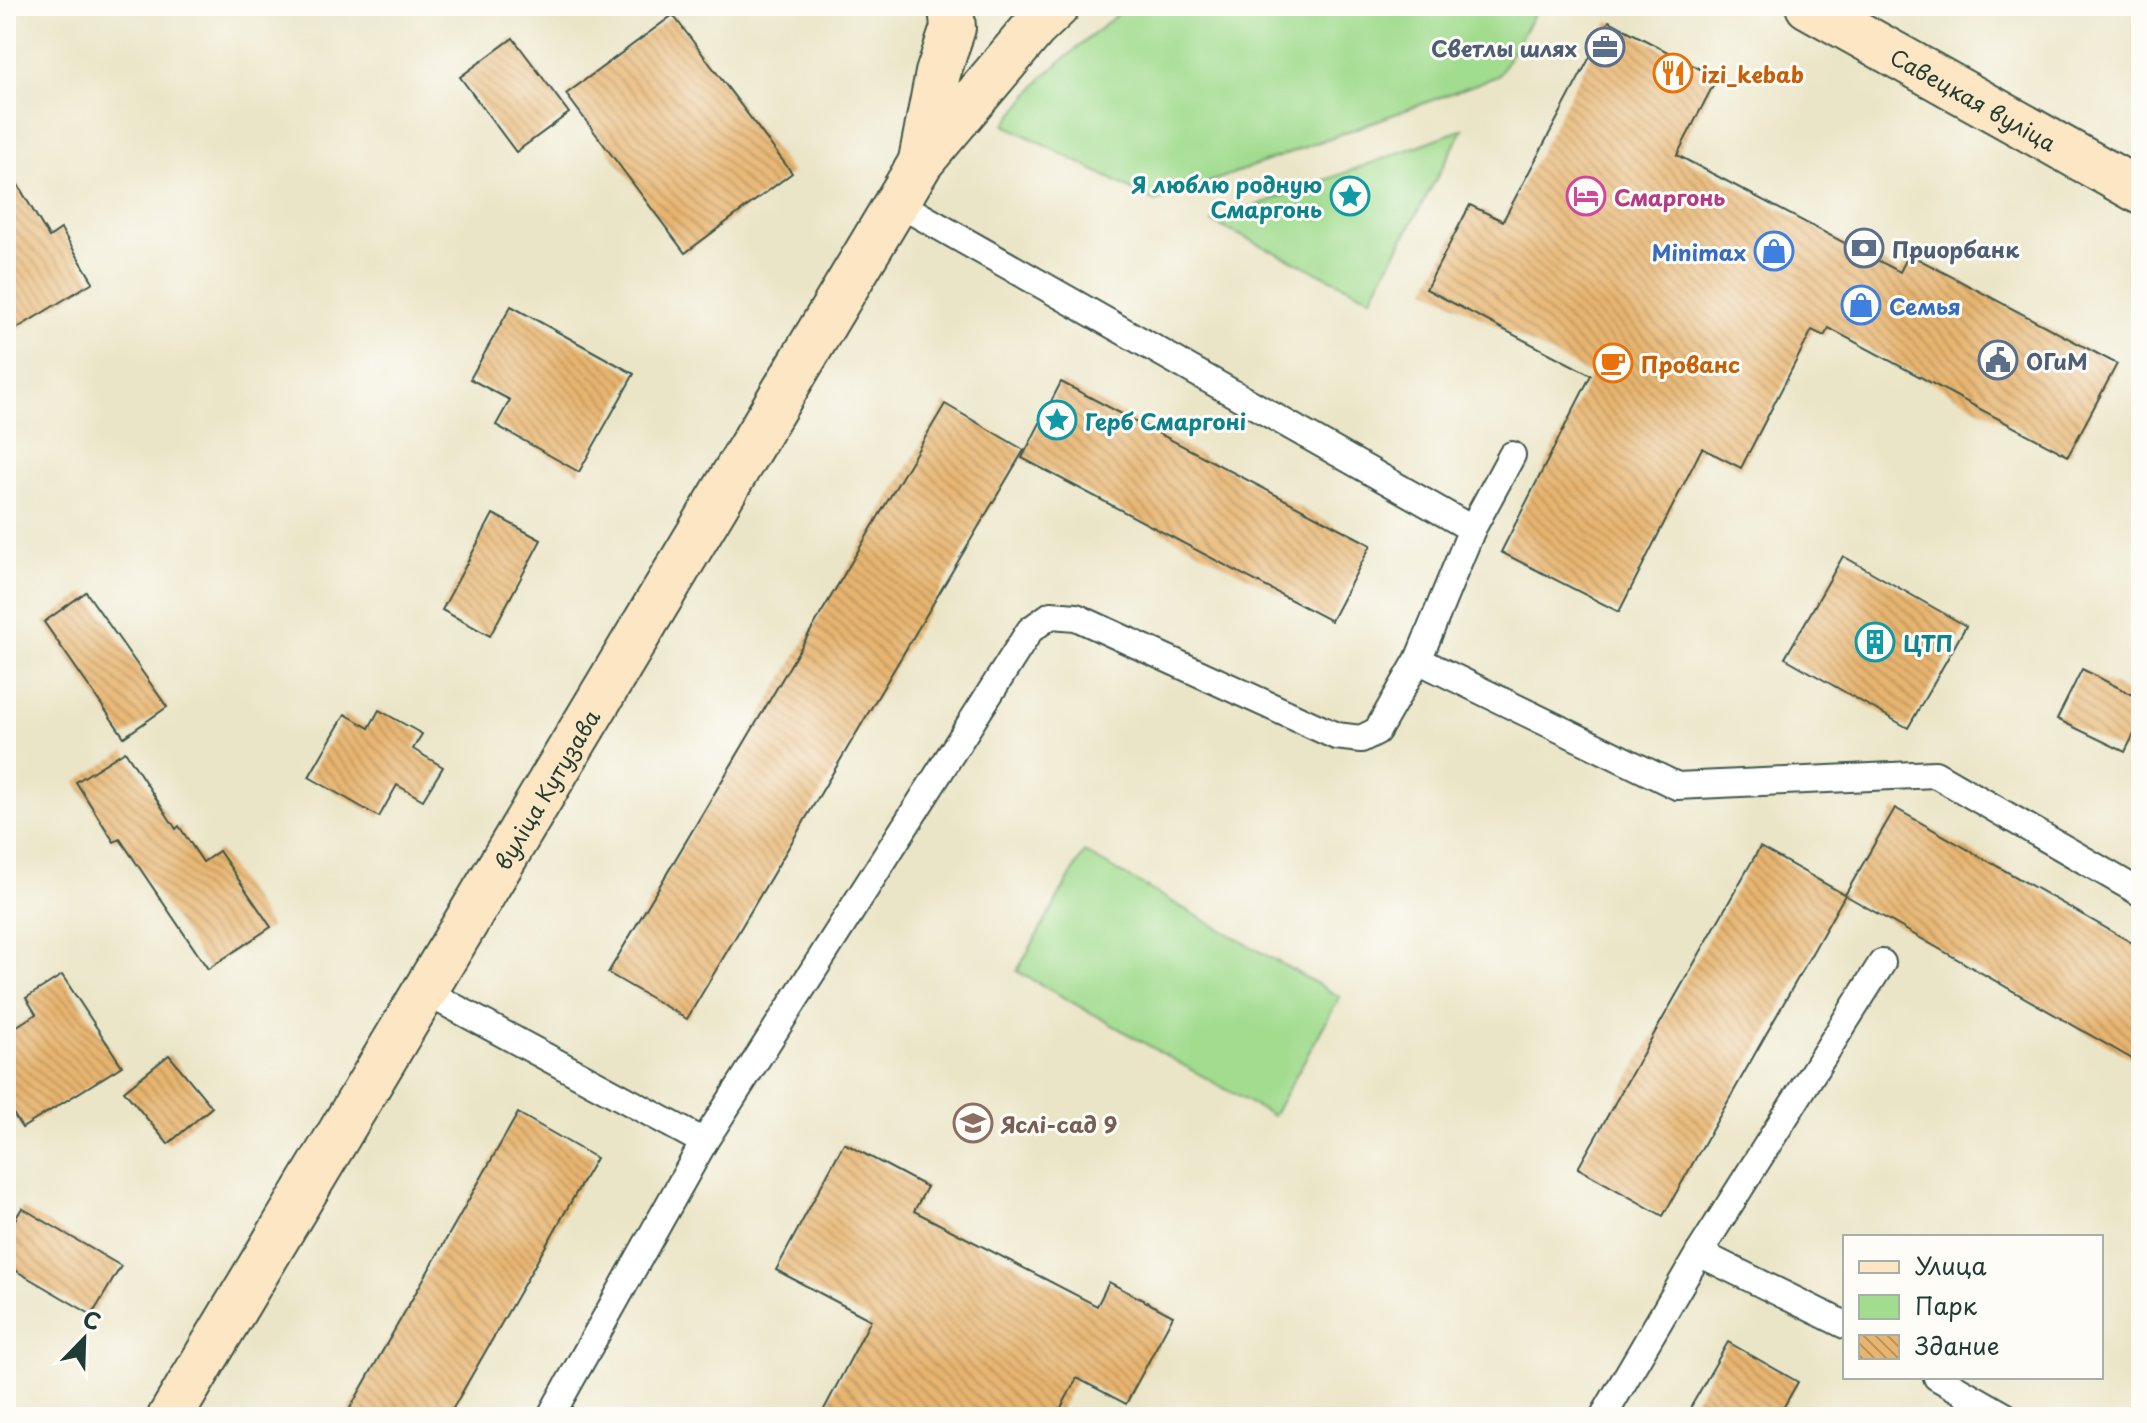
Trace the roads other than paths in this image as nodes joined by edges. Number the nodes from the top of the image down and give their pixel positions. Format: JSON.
{"nodes":[{"id":1,"x":951,"y":6,"type":"edge"},
{"id":2,"x":1057,"y":6,"type":"edge"},
{"id":3,"x":1808,"y":6,"type":"edge"},
{"id":4,"x":921,"y":162,"type":"junction"},
{"id":5,"x":2141,"y":192,"type":"edge"},
{"id":6,"x":896,"y":202,"type":"junction"},
{"id":7,"x":1512,"y":455,"type":"dead end"},
{"id":8,"x":1472,"y":529,"type":"junction"},
{"id":9,"x":1418,"y":660,"type":"junction"},
{"id":10,"x":2141,"y":893,"type":"edge"},
{"id":11,"x":1882,"y":963,"type":"dead end"},
{"id":12,"x":424,"y":991,"type":"junction"},
{"id":13,"x":704,"y":1142,"type":"junction"},
{"id":14,"x":1699,"y":1253,"type":"junction"},
{"id":15,"x":1843,"y":1324,"type":"edge"},
{"id":16,"x":1940,"y":1379,"type":"edge"},
{"id":17,"x":170,"y":1417,"type":"edge"},
{"id":18,"x":550,"y":1417,"type":"edge"},
{"id":19,"x":1603,"y":1417,"type":"edge"},
{"id":20,"x":2007,"y":1417,"type":"edge"}],
"edges":[{"from":1,"to":4,"type":"main road","name":"вуліца Кутузава"},
{"from":2,"to":4,"type":"main road","name":"вуліца Кутузава"},
{"from":3,"to":5,"type":"main road","name":"Савецкая вуліца"},
{"from":4,"to":6,"type":"main road","name":"вуліца Кутузава"},
{"from":6,"to":8,"type":"lane"},
{"from":6,"to":12,"type":"main road","name":"вуліца Кутузава"},
{"from":7,"to":8,"type":"lane"},
{"from":8,"to":9,"type":"lane"},
{"from":9,"to":10,"type":"lane"},
{"from":9,"to":13,"type":"lane"},
{"from":11,"to":14,"type":"lane"},
{"from":12,"to":13,"type":"lane"},
{"from":12,"to":17,"type":"main road","name":"вуліца Кутузава"},
{"from":13,"to":18,"type":"lane"},
{"from":14,"to":15,"type":"lane"},
{"from":14,"to":19,"type":"lane"},
{"from":16,"to":20,"type":"lane"}]}
